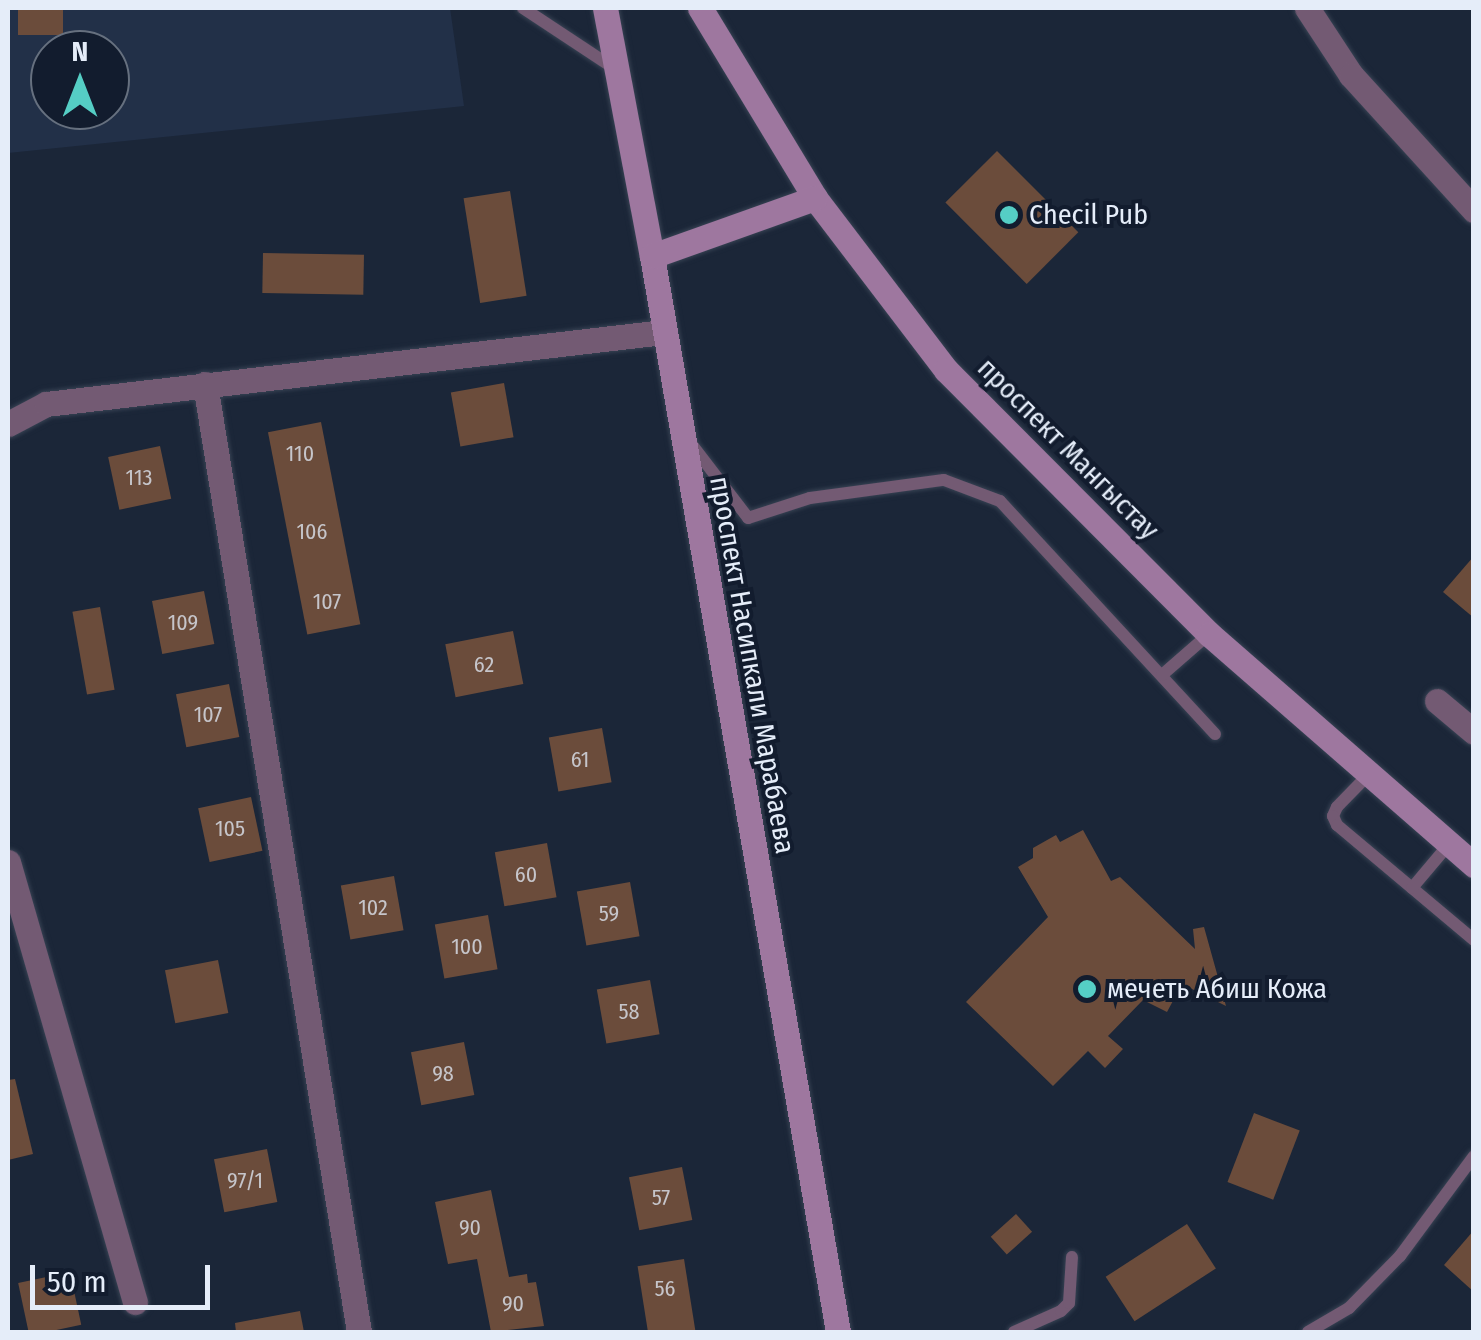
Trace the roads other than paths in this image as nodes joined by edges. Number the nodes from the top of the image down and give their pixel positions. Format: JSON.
{"nodes":[{"id":1,"x":523,"y":8,"type":"edge"},
{"id":2,"x":605,"y":8,"type":"edge"},
{"id":3,"x":700,"y":8,"type":"edge"},
{"id":4,"x":1307,"y":8,"type":"edge"},
{"id":5,"x":617,"y":71,"type":"junction"},
{"id":6,"x":815,"y":198,"type":"junction"},
{"id":7,"x":1474,"y":210,"type":"edge"},
{"id":8,"x":652,"y":256,"type":"junction"},
{"id":9,"x":664,"y":332,"type":"junction"},
{"id":10,"x":205,"y":384,"type":"junction"},
{"id":11,"x":8,"y":424,"type":"edge"},
{"id":12,"x":682,"y":432,"type":"junction"},
{"id":13,"x":1210,"y":634,"type":"junction"},
{"id":14,"x":1162,"y":674,"type":"junction"},
{"id":15,"x":1437,"y":701,"type":"dead end"},
{"id":16,"x":1474,"y":732,"type":"edge"},
{"id":17,"x":1215,"y":734,"type":"dead end"},
{"id":18,"x":1371,"y":772,"type":"junction"},
{"id":19,"x":1450,"y":843,"type":"junction"},
{"id":20,"x":8,"y":862,"type":"edge"},
{"id":21,"x":1474,"y":864,"type":"edge"},
{"id":22,"x":1412,"y":888,"type":"junction"},
{"id":23,"x":1474,"y":940,"type":"edge"},
{"id":24,"x":1474,"y":1156,"type":"edge"},
{"id":25,"x":1072,"y":1257,"type":"dead end"},
{"id":26,"x":136,"y":1302,"type":"dead end"},
{"id":27,"x":359,"y":1332,"type":"edge"},
{"id":28,"x":838,"y":1332,"type":"edge"},
{"id":29,"x":1014,"y":1332,"type":"edge"},
{"id":30,"x":1308,"y":1332,"type":"edge"}],
"edges":[{"from":1,"to":5,"type":"lane"},
{"from":2,"to":5,"type":"main road","name":"проспект Насипкали Марабаева"},
{"from":3,"to":6,"type":"main road","name":"проспект Мангыстау"},
{"from":4,"to":7,"type":"street"},
{"from":5,"to":8,"type":"main road","name":"проспект Насипкали Марабаева"},
{"from":6,"to":8,"type":"main road"},
{"from":6,"to":13,"type":"main road","name":"проспект Мангыстау"},
{"from":8,"to":9,"type":"main road","name":"проспект Насипкали Марабаева"},
{"from":9,"to":10,"type":"street"},
{"from":9,"to":12,"type":"main road","name":"проспект Насипкали Марабаева"},
{"from":10,"to":11,"type":"street"},
{"from":10,"to":27,"type":"street"},
{"from":12,"to":14,"type":"lane"},
{"from":12,"to":28,"type":"main road","name":"проспект Насипкали Марабаева"},
{"from":13,"to":14,"type":"lane"},
{"from":13,"to":18,"type":"main road","name":"проспект Мангыстау"},
{"from":14,"to":17,"type":"lane"},
{"from":15,"to":16,"type":"street"},
{"from":18,"to":19,"type":"main road","name":"проспект Мангыстау"},
{"from":18,"to":22,"type":"lane"},
{"from":19,"to":21,"type":"main road","name":"проспект Мангыстау"},
{"from":19,"to":22,"type":"lane"},
{"from":20,"to":26,"type":"street"},
{"from":22,"to":23,"type":"lane"},
{"from":24,"to":30,"type":"lane"},
{"from":25,"to":29,"type":"lane"}]}
